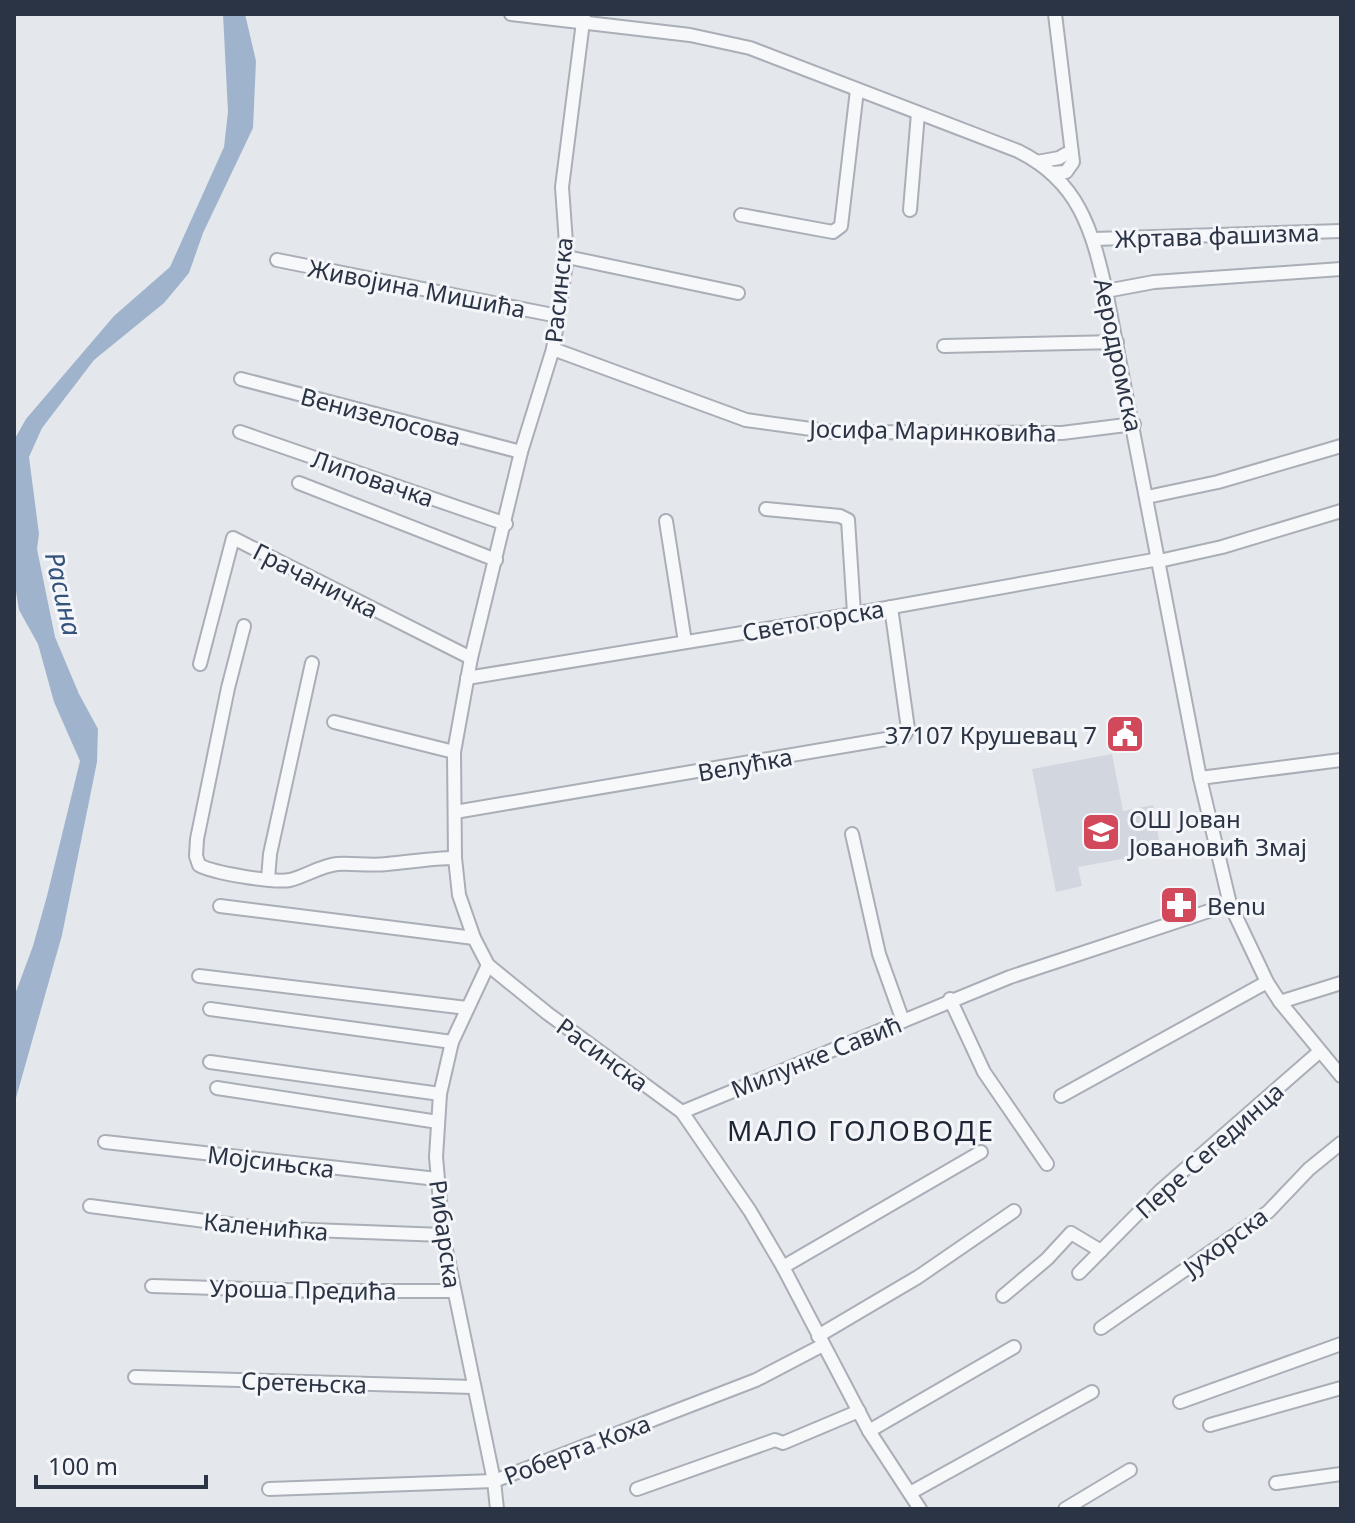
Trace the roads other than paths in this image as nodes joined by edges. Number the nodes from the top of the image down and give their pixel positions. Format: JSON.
{"nodes":[{"id":1,"x":511,"y":14,"type":"edge"},
{"id":2,"x":1055,"y":14,"type":"edge"},
{"id":3,"x":583,"y":18,"type":"edge"},
{"id":4,"x":857,"y":90,"type":"junction"},
{"id":5,"x":918,"y":113,"type":"junction"},
{"id":6,"x":1070,"y":154,"type":"junction"},
{"id":7,"x":1037,"y":162,"type":"junction"},
{"id":8,"x":1056,"y":173,"type":"junction"},
{"id":9,"x":910,"y":210,"type":"dead end"},
{"id":10,"x":1081,"y":211,"type":"junction"},
{"id":11,"x":741,"y":215,"type":"dead end"},
{"id":12,"x":1341,"y":231,"type":"edge"},
{"id":13,"x":1094,"y":239,"type":"junction"},
{"id":14,"x":567,"y":257,"type":"junction"},
{"id":15,"x":277,"y":260,"type":"dead end"},
{"id":16,"x":1341,"y":269,"type":"edge"},
{"id":17,"x":1106,"y":291,"type":"junction"},
{"id":18,"x":738,"y":293,"type":"dead end"},
{"id":19,"x":558,"y":316,"type":"junction"},
{"id":20,"x":1117,"y":342,"type":"junction"},
{"id":21,"x":944,"y":346,"type":"dead end"},
{"id":22,"x":553,"y":349,"type":"junction"},
{"id":23,"x":241,"y":379,"type":"dead end"},
{"id":24,"x":1134,"y":424,"type":"junction"},
{"id":25,"x":240,"y":432,"type":"dead end"},
{"id":26,"x":1341,"y":446,"type":"edge"},
{"id":27,"x":521,"y":452,"type":"junction"},
{"id":28,"x":299,"y":483,"type":"dead end"},
{"id":29,"x":1147,"y":497,"type":"junction"},
{"id":30,"x":766,"y":509,"type":"dead end"},
{"id":31,"x":1341,"y":511,"type":"edge"},
{"id":32,"x":666,"y":521,"type":"dead end"},
{"id":33,"x":506,"y":524,"type":"junction"},
{"id":34,"x":496,"y":560,"type":"junction"},
{"id":35,"x":1162,"y":560,"type":"junction"},
{"id":36,"x":891,"y":607,"type":"junction"},
{"id":37,"x":854,"y":613,"type":"junction"},
{"id":38,"x":244,"y":626,"type":"dead end"},
{"id":39,"x":685,"y":642,"type":"junction"},
{"id":40,"x":471,"y":658,"type":"junction"},
{"id":41,"x":312,"y":663,"type":"dead end"},
{"id":42,"x":200,"y":664,"type":"dead end"},
{"id":43,"x":467,"y":678,"type":"junction"},
{"id":44,"x":334,"y":722,"type":"dead end"},
{"id":45,"x":454,"y":752,"type":"junction"},
{"id":46,"x":1341,"y":760,"type":"edge"},
{"id":47,"x":1200,"y":778,"type":"junction"},
{"id":48,"x":455,"y":812,"type":"junction"},
{"id":49,"x":852,"y":834,"type":"dead end"},
{"id":50,"x":455,"y":858,"type":"junction"},
{"id":51,"x":268,"y":879,"type":"junction"},
{"id":52,"x":1230,"y":904,"type":"junction"},
{"id":53,"x":220,"y":906,"type":"dead end"},
{"id":54,"x":474,"y":938,"type":"junction"},
{"id":55,"x":488,"y":965,"type":"junction"},
{"id":56,"x":199,"y":976,"type":"dead end"},
{"id":57,"x":1267,"y":982,"type":"junction"},
{"id":58,"x":1341,"y":983,"type":"edge"},
{"id":59,"x":950,"y":999,"type":"junction"},
{"id":60,"x":1280,"y":1002,"type":"junction"},
{"id":61,"x":467,"y":1008,"type":"junction"},
{"id":62,"x":210,"y":1009,"type":"dead end"},
{"id":63,"x":903,"y":1021,"type":"junction"},
{"id":64,"x":452,"y":1042,"type":"junction"},
{"id":65,"x":1319,"y":1052,"type":"junction"},
{"id":66,"x":210,"y":1062,"type":"dead end"},
{"id":67,"x":1341,"y":1076,"type":"edge"},
{"id":68,"x":217,"y":1088,"type":"dead end"},
{"id":69,"x":440,"y":1094,"type":"junction"},
{"id":70,"x":1061,"y":1096,"type":"dead end"},
{"id":71,"x":682,"y":1112,"type":"junction"},
{"id":72,"x":438,"y":1122,"type":"junction"},
{"id":73,"x":105,"y":1142,"type":"dead end"},
{"id":74,"x":1341,"y":1143,"type":"edge"},
{"id":75,"x":981,"y":1152,"type":"dead end"},
{"id":76,"x":1047,"y":1164,"type":"dead end"},
{"id":77,"x":437,"y":1179,"type":"junction"},
{"id":78,"x":90,"y":1206,"type":"dead end"},
{"id":79,"x":1014,"y":1211,"type":"dead end"},
{"id":80,"x":443,"y":1235,"type":"junction"},
{"id":81,"x":1101,"y":1251,"type":"junction"},
{"id":82,"x":783,"y":1267,"type":"junction"},
{"id":83,"x":1079,"y":1273,"type":"dead end"},
{"id":84,"x":152,"y":1286,"type":"dead end"},
{"id":85,"x":454,"y":1291,"type":"junction"},
{"id":86,"x":1003,"y":1296,"type":"dead end"},
{"id":87,"x":1101,"y":1328,"type":"dead end"},
{"id":88,"x":820,"y":1340,"type":"junction"},
{"id":89,"x":1341,"y":1344,"type":"edge"},
{"id":90,"x":1014,"y":1347,"type":"dead end"},
{"id":91,"x":135,"y":1377,"type":"dead end"},
{"id":92,"x":473,"y":1387,"type":"junction"},
{"id":93,"x":1341,"y":1388,"type":"edge"},
{"id":94,"x":1092,"y":1392,"type":"dead end"},
{"id":95,"x":1180,"y":1402,"type":"dead end"},
{"id":96,"x":859,"y":1411,"type":"junction"},
{"id":97,"x":1210,"y":1425,"type":"dead end"},
{"id":98,"x":869,"y":1431,"type":"junction"},
{"id":99,"x":1130,"y":1470,"type":"dead end"},
{"id":100,"x":1341,"y":1474,"type":"edge"},
{"id":101,"x":494,"y":1481,"type":"junction"},
{"id":102,"x":1276,"y":1483,"type":"dead end"},
{"id":103,"x":269,"y":1489,"type":"dead end"},
{"id":104,"x":637,"y":1489,"type":"dead end"},
{"id":105,"x":910,"y":1493,"type":"junction"},
{"id":106,"x":497,"y":1509,"type":"edge"},
{"id":107,"x":920,"y":1509,"type":"edge"},
{"id":108,"x":1065,"y":1509,"type":"edge"}],
"edges":[{"from":1,"to":3,"type":"street"},
{"from":2,"to":6,"type":"street"},
{"from":3,"to":4,"type":"street"},
{"from":3,"to":14,"type":"street","name":"Расинска"},
{"from":4,"to":5,"type":"street"},
{"from":4,"to":11,"type":"street"},
{"from":5,"to":7,"type":"street"},
{"from":5,"to":9,"type":"street"},
{"from":6,"to":7,"type":"street"},
{"from":6,"to":8,"type":"street"},
{"from":6,"to":10,"type":"street"},
{"from":7,"to":8,"type":"street"},
{"from":8,"to":10,"type":"street","name":"Аеродромска"},
{"from":10,"to":13,"type":"street","name":"Аеродромска"},
{"from":12,"to":13,"type":"street","name":"Жртава фашизма"},
{"from":13,"to":17,"type":"street","name":"Аеродромска"},
{"from":14,"to":18,"type":"street"},
{"from":14,"to":19,"type":"street","name":"Расинска"},
{"from":15,"to":19,"type":"street","name":"Живојина Мишића"},
{"from":16,"to":17,"type":"street"},
{"from":17,"to":20,"type":"street","name":"Аеродромска"},
{"from":19,"to":22,"type":"street","name":"Расинска"},
{"from":20,"to":21,"type":"street"},
{"from":20,"to":24,"type":"street","name":"Аеродромска"},
{"from":22,"to":24,"type":"street","name":"Јосифа Маринковића"},
{"from":22,"to":27,"type":"street","name":"Расинска"},
{"from":23,"to":27,"type":"street","name":"Венизелосова"},
{"from":24,"to":29,"type":"street","name":"Аеродромска"},
{"from":25,"to":33,"type":"street","name":"Липовачка"},
{"from":26,"to":29,"type":"street"},
{"from":27,"to":33,"type":"street","name":"Расинска"},
{"from":28,"to":34,"type":"street"},
{"from":29,"to":35,"type":"street","name":"Аеродромска"},
{"from":30,"to":37,"type":"street"},
{"from":31,"to":35,"type":"street","name":"Светогорска"},
{"from":32,"to":39,"type":"street"},
{"from":33,"to":34,"type":"street","name":"Расинска"},
{"from":34,"to":40,"type":"street","name":"Расинска"},
{"from":35,"to":36,"type":"street","name":"Светогорска"},
{"from":35,"to":47,"type":"street","name":"Аеродромска"},
{"from":36,"to":37,"type":"street","name":"Светогорска"},
{"from":36,"to":48,"type":"street","name":"Велућка"},
{"from":37,"to":39,"type":"street","name":"Светогорска"},
{"from":38,"to":51,"type":"street"},
{"from":39,"to":43,"type":"street","name":"Светогорска"},
{"from":40,"to":42,"type":"street","name":"Грачаничка"},
{"from":40,"to":43,"type":"street","name":"Расинска"},
{"from":41,"to":51,"type":"street"},
{"from":43,"to":45,"type":"street","name":"Расинска"},
{"from":44,"to":45,"type":"street"},
{"from":45,"to":48,"type":"street","name":"Расинска"},
{"from":46,"to":47,"type":"street"},
{"from":47,"to":52,"type":"street","name":"Аеродромска"},
{"from":48,"to":50,"type":"street","name":"Расинска"},
{"from":49,"to":63,"type":"street"},
{"from":50,"to":51,"type":"street"},
{"from":50,"to":54,"type":"street","name":"Расинска"},
{"from":52,"to":57,"type":"street","name":"Аеродромска"},
{"from":52,"to":59,"type":"street","name":"Милунке Савић"},
{"from":53,"to":54,"type":"street"},
{"from":54,"to":55,"type":"street","name":"Расинска"},
{"from":55,"to":61,"type":"street","name":"Рибарска"},
{"from":55,"to":71,"type":"street","name":"Расинска"},
{"from":56,"to":61,"type":"street"},
{"from":57,"to":60,"type":"street","name":"Аеродромска"},
{"from":57,"to":70,"type":"street"},
{"from":58,"to":60,"type":"street"},
{"from":59,"to":63,"type":"street","name":"Милунке Савић"},
{"from":59,"to":76,"type":"street"},
{"from":60,"to":65,"type":"street","name":"Аеродромска"},
{"from":61,"to":64,"type":"street","name":"Рибарска"},
{"from":62,"to":64,"type":"street"},
{"from":63,"to":71,"type":"street","name":"Милунке Савић"},
{"from":64,"to":69,"type":"street","name":"Рибарска"},
{"from":65,"to":67,"type":"street","name":"Аеродромска"},
{"from":65,"to":81,"type":"street","name":"Пере Сегединца"},
{"from":66,"to":69,"type":"street"},
{"from":68,"to":72,"type":"street"},
{"from":69,"to":72,"type":"street","name":"Рибарска"},
{"from":71,"to":82,"type":"street","name":"Расинска"},
{"from":72,"to":77,"type":"street","name":"Рибарска"},
{"from":73,"to":77,"type":"street","name":"Мојсињска"},
{"from":74,"to":87,"type":"street","name":"Јухорска"},
{"from":75,"to":82,"type":"street"},
{"from":77,"to":80,"type":"street","name":"Рибарска"},
{"from":78,"to":80,"type":"street","name":"Каленићка"},
{"from":79,"to":88,"type":"street","name":"Роберта Коха"},
{"from":80,"to":85,"type":"street","name":"Рибарска"},
{"from":81,"to":83,"type":"street","name":"Пере Сегединца"},
{"from":81,"to":86,"type":"street"},
{"from":82,"to":88,"type":"street","name":"Расинска"},
{"from":84,"to":85,"type":"street","name":"Уроша Предића"},
{"from":85,"to":92,"type":"street","name":"Рибарска"},
{"from":88,"to":96,"type":"street","name":"Расинска"},
{"from":88,"to":101,"type":"street","name":"Роберта Коха"},
{"from":89,"to":95,"type":"street"},
{"from":90,"to":98,"type":"street"},
{"from":91,"to":92,"type":"street","name":"Сретењска"},
{"from":92,"to":101,"type":"street","name":"Рибарска"},
{"from":93,"to":97,"type":"street"},
{"from":94,"to":105,"type":"street"},
{"from":96,"to":98,"type":"street","name":"Расинска"},
{"from":96,"to":104,"type":"street"},
{"from":98,"to":105,"type":"street","name":"Расинска"},
{"from":99,"to":108,"type":"street"},
{"from":100,"to":102,"type":"street"},
{"from":101,"to":103,"type":"street","name":"Роберта Коха"},
{"from":101,"to":106,"type":"street","name":"Рибарска"},
{"from":105,"to":107,"type":"street","name":"Расинска"}]}
